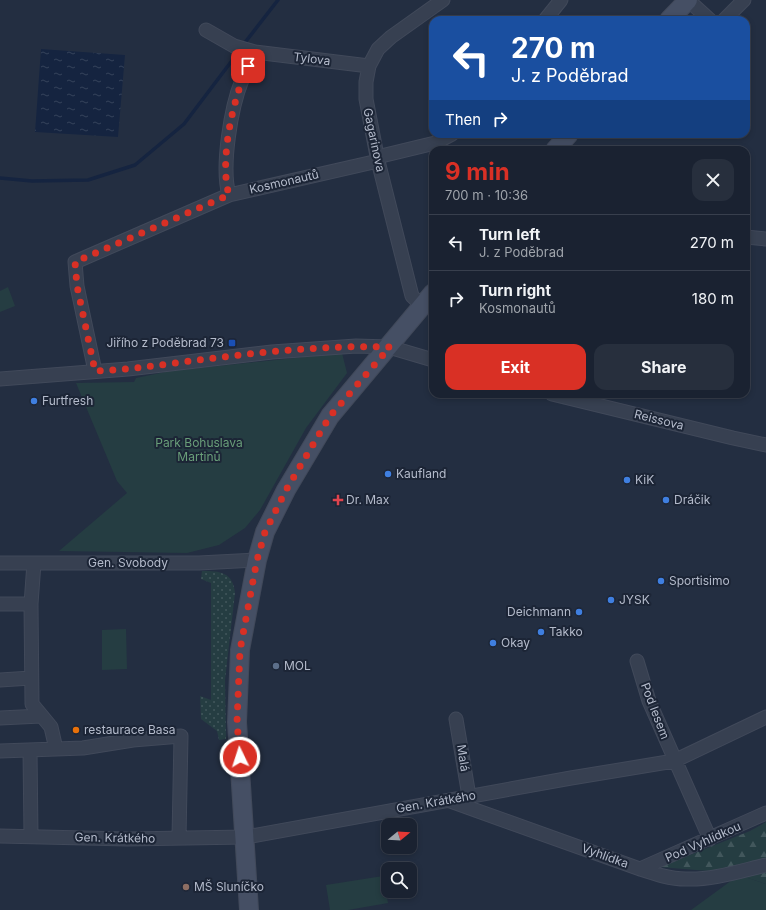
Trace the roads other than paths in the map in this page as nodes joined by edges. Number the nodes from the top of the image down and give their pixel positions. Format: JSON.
{"nodes":[{"id":1,"x":443,"y":0,"type":"edge"},
{"id":2,"x":561,"y":0,"type":"edge"},
{"id":3,"x":744,"y":0,"type":"edge"},
{"id":4,"x":683,"y":2,"type":"edge"},
{"id":5,"x":548,"y":16,"type":"edge"},
{"id":6,"x":672,"y":16,"type":"edge"},
{"id":7,"x":704,"y":16,"type":"edge"},
{"id":8,"x":728,"y":16,"type":"edge"},
{"id":9,"x":206,"y":30,"type":"dead end"},
{"id":10,"x":251,"y":51,"type":"junction"},
{"id":11,"x":369,"y":66,"type":"junction"},
{"id":12,"x":444,"y":138,"type":"edge"},
{"id":13,"x":566,"y":138,"type":"edge"},
{"id":14,"x":558,"y":146,"type":"edge"},
{"id":15,"x":378,"y":159,"type":"junction"},
{"id":16,"x":229,"y":195,"type":"junction"},
{"id":17,"x":750,"y":238,"type":"edge"},
{"id":18,"x":766,"y":240,"type":"edge"},
{"id":19,"x":427,"y":300,"type":"edge"},
{"id":20,"x":390,"y":347,"type":"junction"},
{"id":21,"x":429,"y":359,"type":"edge"},
{"id":22,"x":95,"y":371,"type":"junction"},
{"id":23,"x":0,"y":379,"type":"edge"},
{"id":24,"x":568,"y":398,"type":"edge"},
{"id":25,"x":766,"y":445,"type":"edge"},
{"id":26,"x":257,"y":560,"type":"junction"},
{"id":27,"x":0,"y":563,"type":"edge"},
{"id":28,"x":34,"y":563,"type":"junction"},
{"id":29,"x":0,"y":604,"type":"edge"},
{"id":30,"x":31,"y":604,"type":"junction"},
{"id":31,"x":637,"y":661,"type":"dead end"},
{"id":32,"x":31,"y":678,"type":"junction"},
{"id":33,"x":0,"y":680,"type":"edge"},
{"id":34,"x":41,"y":716,"type":"junction"},
{"id":35,"x":766,"y":717,"type":"edge"},
{"id":36,"x":0,"y":718,"type":"edge"},
{"id":37,"x":456,"y":719,"type":"dead end"},
{"id":38,"x":56,"y":749,"type":"junction"},
{"id":39,"x":0,"y":750,"type":"edge"},
{"id":40,"x":30,"y":750,"type":"junction"},
{"id":41,"x":674,"y":760,"type":"junction"},
{"id":42,"x":469,"y":796,"type":"junction"},
{"id":43,"x":449,"y":800,"type":"junction"},
{"id":44,"x":766,"y":813,"type":"edge"},
{"id":45,"x":0,"y":836,"type":"edge"},
{"id":46,"x":31,"y":836,"type":"junction"},
{"id":47,"x":246,"y":837,"type":"junction"},
{"id":48,"x":179,"y":838,"type":"junction"},
{"id":49,"x":710,"y":839,"type":"junction"},
{"id":50,"x":766,"y":865,"type":"edge"},
{"id":51,"x":640,"y":869,"type":"junction"},
{"id":52,"x":249,"y":910,"type":"edge"}],
"edges":[{"from":1,"to":11,"type":"street","name":"Gagarinova"},
{"from":2,"to":5,"type":"street"},
{"from":3,"to":8,"type":"street"},
{"from":4,"to":6,"type":"main road"},
{"from":4,"to":7,"type":"street"},
{"from":9,"to":10,"type":"street","name":"Tylova"},
{"from":10,"to":11,"type":"street","name":"Tylova"},
{"from":10,"to":16,"type":"street"},
{"from":11,"to":15,"type":"street","name":"Gagarinova"},
{"from":12,"to":15,"type":"street","name":"Kosmonautů"},
{"from":13,"to":14,"type":"main road"},
{"from":15,"to":16,"type":"street","name":"Kosmonautů"},
{"from":15,"to":19,"type":"street","name":"Gagarinova"},
{"from":16,"to":22,"type":"street","name":"Kosmonautů"},
{"from":17,"to":18,"type":"street"},
{"from":19,"to":20,"type":"main road"},
{"from":20,"to":21,"type":"street"},
{"from":20,"to":22,"type":"street"},
{"from":20,"to":26,"type":"main road"},
{"from":22,"to":23,"type":"street"},
{"from":24,"to":25,"type":"street","name":"Reissova"},
{"from":26,"to":28,"type":"street","name":"Gen. Svobody"},
{"from":26,"to":47,"type":"main road"},
{"from":27,"to":28,"type":"street","name":"Gen. Svobody"},
{"from":28,"to":30,"type":"street"},
{"from":29,"to":30,"type":"street"},
{"from":30,"to":32,"type":"street"},
{"from":31,"to":41,"type":"street","name":"Pod lesem"},
{"from":32,"to":33,"type":"street"},
{"from":32,"to":34,"type":"street"},
{"from":34,"to":36,"type":"street"},
{"from":34,"to":38,"type":"street"},
{"from":35,"to":41,"type":"street","name":"Gen. Krátkého"},
{"from":37,"to":42,"type":"street","name":"Malá"},
{"from":38,"to":40,"type":"street"},
{"from":38,"to":48,"type":"street"},
{"from":39,"to":40,"type":"street"},
{"from":40,"to":46,"type":"street"},
{"from":41,"to":42,"type":"street","name":"Gen. Krátkého"},
{"from":41,"to":49,"type":"street","name":"Pod lesem"},
{"from":42,"to":43,"type":"street","name":"Gen. Krátkého"},
{"from":43,"to":47,"type":"street","name":"Gen. Krátkého"},
{"from":43,"to":51,"type":"street","name":"Vyhlídka"},
{"from":44,"to":49,"type":"street","name":"Pod Vyhlídkou"},
{"from":45,"to":46,"type":"street","name":"Gen. Krátkého"},
{"from":46,"to":48,"type":"street","name":"Gen. Krátkého"},
{"from":47,"to":48,"type":"street","name":"Gen. Krátkého"},
{"from":47,"to":52,"type":"main road"},
{"from":49,"to":51,"type":"street","name":"Pod Vyhlídkou"},
{"from":50,"to":51,"type":"street","name":"Vyhlídka"}]}
